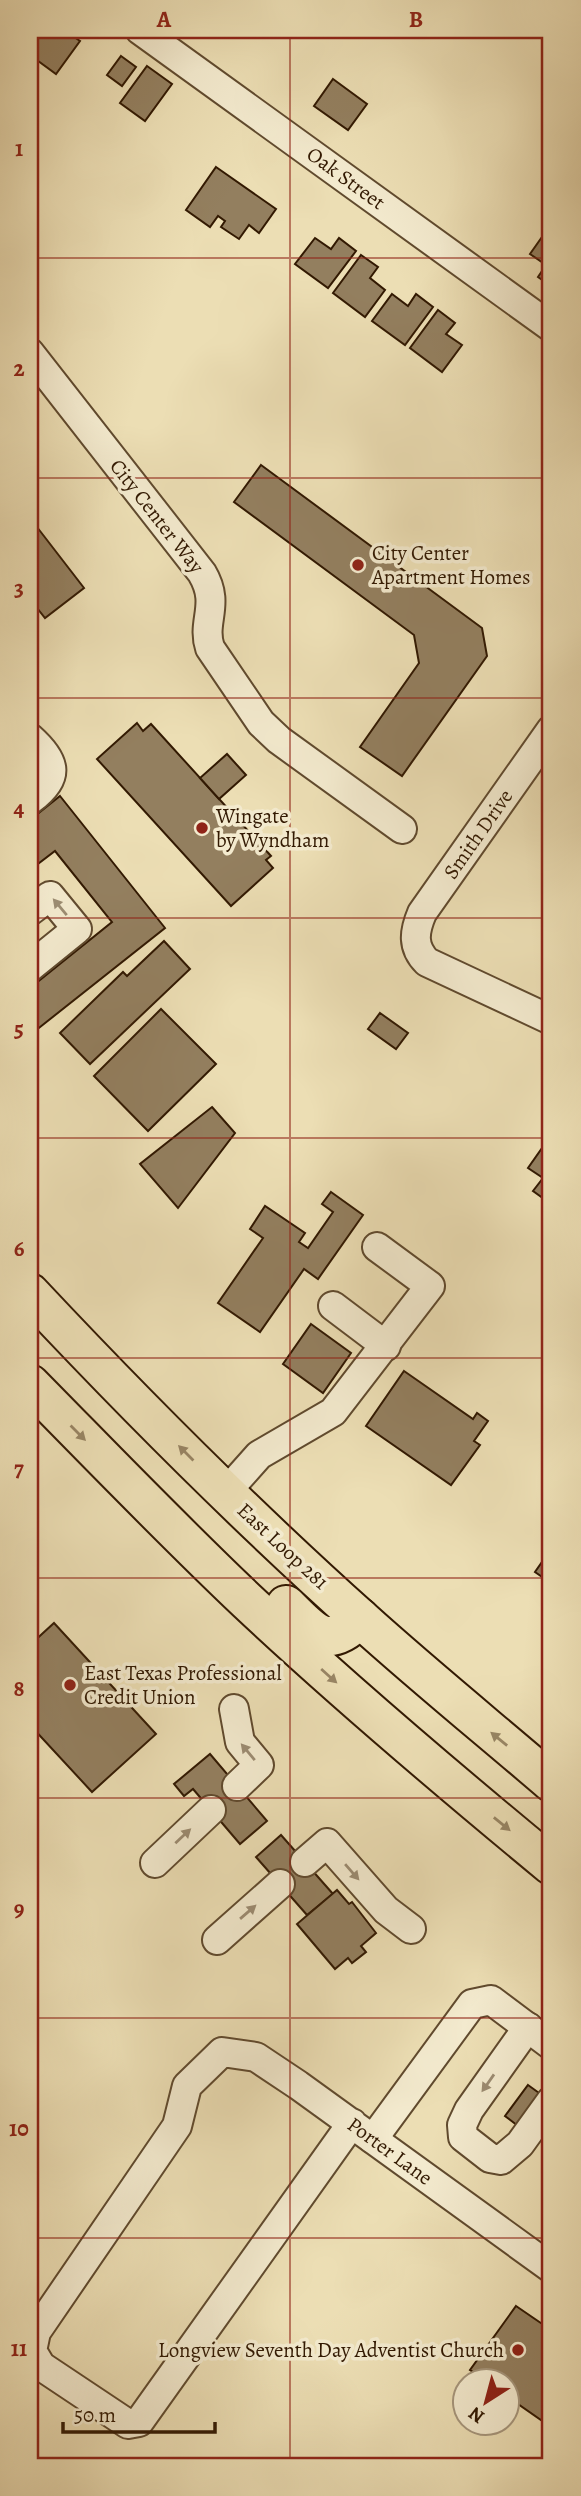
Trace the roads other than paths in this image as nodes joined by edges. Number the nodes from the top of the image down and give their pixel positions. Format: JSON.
{"nodes":[{"id":1,"x":140,"y":30,"type":"edge"},
{"id":2,"x":551,"y":327,"type":"edge"},
{"id":3,"x":30,"y":353,"type":"edge"},
{"id":4,"x":551,"y":730,"type":"edge"},
{"id":5,"x":30,"y":738,"type":"edge"},
{"id":6,"x":30,"y":800,"type":"edge"},
{"id":7,"x":402,"y":829,"type":"dead end"},
{"id":8,"x":30,"y":911,"type":"edge"},
{"id":9,"x":30,"y":967,"type":"edge"},
{"id":10,"x":551,"y":1020,"type":"edge"},
{"id":11,"x":377,"y":1247,"type":"dead end"},
{"id":12,"x":30,"y":1293,"type":"edge"},
{"id":13,"x":332,"y":1306,"type":"dead end"},
{"id":14,"x":386,"y":1346,"type":"junction"},
{"id":15,"x":30,"y":1384,"type":"edge"},
{"id":16,"x":133,"y":1491,"type":"junction"},
{"id":17,"x":226,"y":1492,"type":"junction"},
{"id":18,"x":360,"y":1618,"type":"junction"},
{"id":19,"x":234,"y":1709,"type":"dead end"},
{"id":20,"x":551,"y":1782,"type":"edge"},
{"id":21,"x":237,"y":1786,"type":"dead end"},
{"id":22,"x":211,"y":1810,"type":"dead end"},
{"id":23,"x":305,"y":1862,"type":"dead end"},
{"id":24,"x":155,"y":1863,"type":"dead end"},
{"id":25,"x":551,"y":1865,"type":"edge"},
{"id":26,"x":280,"y":1884,"type":"dead end"},
{"id":27,"x":411,"y":1929,"type":"dead end"},
{"id":28,"x":217,"y":1940,"type":"dead end"},
{"id":29,"x":528,"y":2027,"type":"junction"},
{"id":30,"x":551,"y":2045,"type":"edge"},
{"id":31,"x":551,"y":2101,"type":"edge"},
{"id":32,"x":362,"y":2131,"type":"junction"},
{"id":33,"x":551,"y":2268,"type":"edge"}],
"edges":[{"from":1,"to":2,"type":"street","name":"Oak Street"},
{"from":3,"to":7,"type":"street","name":"City Center Way"},
{"from":4,"to":10,"type":"street","name":"Smith Drive"},
{"from":5,"to":6,"type":"street"},
{"from":9,"to":8,"type":"street","one_way":true},
{"from":11,"to":14,"type":"street"},
{"from":17,"to":12,"type":"highway","name":"East Loop 281","one_way":true},
{"from":13,"to":14,"type":"street"},
{"from":14,"to":17,"type":"street"},
{"from":15,"to":16,"type":"highway","one_way":true},
{"from":16,"to":18,"type":"highway"},
{"from":16,"to":25,"type":"highway","one_way":true},
{"from":17,"to":18,"type":"highway","name":"East Loop 281"},
{"from":20,"to":18,"type":"highway","name":"East Loop 281","one_way":true},
{"from":21,"to":19,"type":"street","one_way":true},
{"from":24,"to":22,"type":"street","one_way":true},
{"from":23,"to":27,"type":"street","one_way":true},
{"from":28,"to":26,"type":"street","one_way":true},
{"from":29,"to":30,"type":"street"},
{"from":29,"to":31,"type":"street","one_way":true},
{"from":29,"to":32,"type":"street"},
{"from":32,"to":32,"type":"street","name":"Porter Lane"},
{"from":32,"to":33,"type":"street","name":"Porter Lane"}]}
